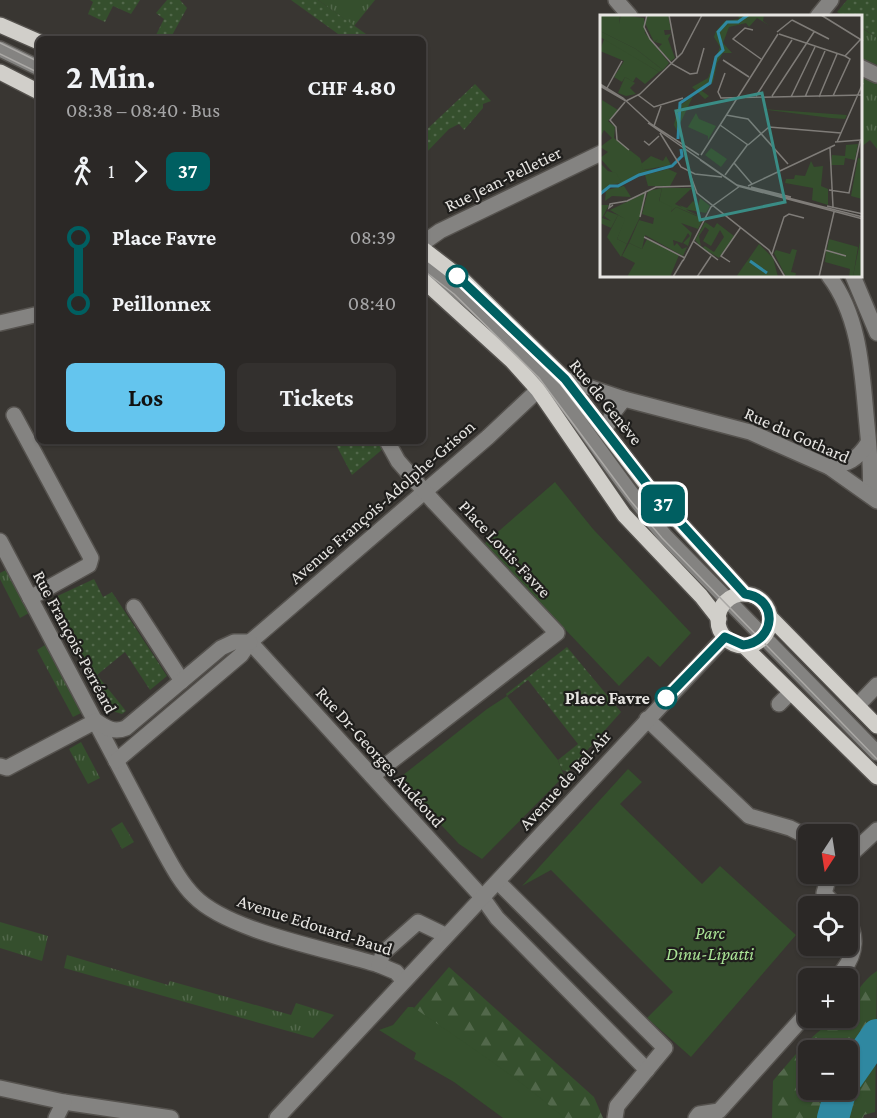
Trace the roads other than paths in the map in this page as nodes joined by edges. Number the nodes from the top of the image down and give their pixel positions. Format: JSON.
{"nodes":[{"id":1,"x":616,"y":0,"type":"edge"},
{"id":2,"x":831,"y":0,"type":"edge"},
{"id":3,"x":629,"y":15,"type":"edge"},
{"id":4,"x":819,"y":15,"type":"edge"},
{"id":5,"x":0,"y":25,"type":"edge"},
{"id":6,"x":36,"y":41,"type":"edge"},
{"id":7,"x":0,"y":49,"type":"edge"},
{"id":8,"x":36,"y":67,"type":"edge"},
{"id":9,"x":862,"y":68,"type":"edge"},
{"id":10,"x":0,"y":72,"type":"edge"},
{"id":11,"x":877,"y":75,"type":"edge"},
{"id":12,"x":36,"y":90,"type":"edge"},
{"id":13,"x":600,"y":153,"type":"edge"},
{"id":14,"x":426,"y":241,"type":"edge"},
{"id":15,"x":426,"y":251,"type":"edge"},
{"id":16,"x":426,"y":267,"type":"edge"},
{"id":17,"x":830,"y":278,"type":"edge"},
{"id":18,"x":854,"y":278,"type":"edge"},
{"id":19,"x":426,"y":283,"type":"edge"},
{"id":20,"x":36,"y":315,"type":"edge"},
{"id":21,"x":0,"y":324,"type":"edge"},
{"id":22,"x":877,"y":333,"type":"edge"},
{"id":23,"x":551,"y":385,"type":"junction"},
{"id":24,"x":624,"y":399,"type":"junction"},
{"id":25,"x":14,"y":415,"type":"dead end"},
{"id":26,"x":604,"y":430,"type":"junction"},
{"id":27,"x":868,"y":443,"type":"junction"},
{"id":28,"x":389,"y":444,"type":"edge"},
{"id":29,"x":829,"y":467,"type":"junction"},
{"id":30,"x":874,"y":469,"type":"edge"},
{"id":31,"x":425,"y":492,"type":"junction"},
{"id":32,"x":873,"y":498,"type":"edge"},
{"id":33,"x":0,"y":541,"type":"edge"},
{"id":34,"x":745,"y":594,"type":"junction"},
{"id":35,"x":30,"y":598,"type":"junction"},
{"id":36,"x":728,"y":600,"type":"junction"},
{"id":37,"x":134,"y":607,"type":"dead end"},
{"id":38,"x":770,"y":617,"type":"junction"},
{"id":39,"x":718,"y":619,"type":"junction"},
{"id":40,"x":725,"y":637,"type":"junction"},
{"id":41,"x":764,"y":637,"type":"junction"},
{"id":42,"x":250,"y":642,"type":"junction"},
{"id":43,"x":743,"y":645,"type":"junction"},
{"id":44,"x":182,"y":681,"type":"junction"},
{"id":45,"x":877,"y":686,"type":"edge"},
{"id":46,"x":790,"y":693,"type":"junction"},
{"id":47,"x":779,"y":704,"type":"dead end"},
{"id":48,"x":857,"y":706,"type":"junction"},
{"id":49,"x":647,"y":719,"type":"junction"},
{"id":50,"x":96,"y":721,"type":"junction"},
{"id":51,"x":877,"y":726,"type":"edge"},
{"id":52,"x":877,"y":753,"type":"edge"},
{"id":53,"x":116,"y":761,"type":"junction"},
{"id":54,"x":3,"y":767,"type":"edge"},
{"id":55,"x":372,"y":776,"type":"junction"},
{"id":56,"x":877,"y":777,"type":"edge"},
{"id":57,"x":877,"y":830,"type":"edge"},
{"id":58,"x":798,"y":832,"type":"edge"},
{"id":59,"x":858,"y":848,"type":"edge"},
{"id":60,"x":498,"y":882,"type":"junction"},
{"id":61,"x":482,"y":897,"type":"junction"},
{"id":62,"x":445,"y":935,"type":"junction"},
{"id":63,"x":379,"y":965,"type":"junction"},
{"id":64,"x":403,"y":980,"type":"junction"},
{"id":65,"x":798,"y":1023,"type":"edge"},
{"id":66,"x":647,"y":1070,"type":"junction"},
{"id":67,"x":0,"y":1088,"type":"edge"},
{"id":68,"x":64,"y":1102,"type":"junction"},
{"id":69,"x":56,"y":1118,"type":"edge"},
{"id":70,"x":171,"y":1118,"type":"edge"},
{"id":71,"x":277,"y":1118,"type":"edge"},
{"id":72,"x":615,"y":1118,"type":"edge"},
{"id":73,"x":696,"y":1118,"type":"edge"}],
"edges":[{"from":1,"to":3,"type":"street"},
{"from":2,"to":4,"type":"street"},
{"from":5,"to":6,"type":"main road"},
{"from":7,"to":8,"type":"street"},
{"from":9,"to":11,"type":"street"},
{"from":10,"to":12,"type":"main road"},
{"from":13,"to":14,"type":"street","name":"Rue Jean-Pelletier"},
{"from":15,"to":23,"type":"main road","name":"Rue de Genève"},
{"from":16,"to":23,"type":"street"},
{"from":17,"to":27,"type":"street"},
{"from":18,"to":22,"type":"street"},
{"from":19,"to":23,"type":"main road","name":"Rue de Genève"},
{"from":20,"to":21,"type":"street"},
{"from":23,"to":24,"type":"street","name":"Rue du Gothard"},
{"from":23,"to":26,"type":"main road","name":"Rue de Genève"},
{"from":23,"to":31,"type":"street","name":"Avenue François-Adolphe-Grison"},
{"from":23,"to":36,"type":"street"},
{"from":23,"to":39,"type":"main road","name":"Rue de Genève"},
{"from":24,"to":26,"type":"street"},
{"from":24,"to":29,"type":"street","name":"Rue du Gothard"},
{"from":25,"to":35,"type":"street"},
{"from":26,"to":34,"type":"main road","name":"Rue de Genève"},
{"from":27,"to":29,"type":"street"},
{"from":27,"to":30,"type":"street"},
{"from":28,"to":31,"type":"street","name":"Place Louis-Favre"},
{"from":29,"to":32,"type":"street","name":"Rue du Gothard"},
{"from":30,"to":32,"type":"street"},
{"from":31,"to":42,"type":"street","name":"Avenue François-Adolphe-Grison"},
{"from":31,"to":55,"type":"street","name":"Place Louis-Favre"},
{"from":33,"to":35,"type":"street","name":"Rue François-Perréard"},
{"from":34,"to":36,"type":"main road"},
{"from":34,"to":38,"type":"main road","name":"Rue de Genève"},
{"from":35,"to":50,"type":"street","name":"Rue François-Perréard"},
{"from":36,"to":39,"type":"main road"},
{"from":36,"to":41,"type":"street"},
{"from":37,"to":44,"type":"street"},
{"from":38,"to":41,"type":"main road"},
{"from":38,"to":48,"type":"main road","name":"Rue de Genève"},
{"from":39,"to":40,"type":"main road","name":"Rue de Genève"},
{"from":40,"to":43,"type":"main road"},
{"from":40,"to":49,"type":"street","name":"Avenue de Bel-Air"},
{"from":41,"to":43,"type":"main road"},
{"from":41,"to":52,"type":"street"},
{"from":42,"to":44,"type":"street","name":"Avenue François-Adolphe-Grison"},
{"from":42,"to":53,"type":"street","name":"Avenue François-Adolphe-Grison"},
{"from":42,"to":55,"type":"street","name":"Rue Dr-Georges Audéoud"},
{"from":43,"to":46,"type":"main road"},
{"from":44,"to":50,"type":"street","name":"Avenue François-Adolphe-Grison"},
{"from":45,"to":48,"type":"street"},
{"from":46,"to":47,"type":"street"},
{"from":46,"to":56,"type":"main road"},
{"from":48,"to":51,"type":"main road","name":"Rue de Genève"},
{"from":49,"to":58,"type":"street"},
{"from":49,"to":60,"type":"street","name":"Avenue de Bel-Air"},
{"from":50,"to":53,"type":"street","name":"Rue François-Perréard"},
{"from":50,"to":54,"type":"street"},
{"from":53,"to":63,"type":"street","name":"Avenue Edouard-Baud"},
{"from":55,"to":61,"type":"street","name":"Rue Dr-Georges Audéoud"},
{"from":57,"to":59,"type":"street"},
{"from":60,"to":61,"type":"street","name":"Avenue de Bel-Air"},
{"from":60,"to":66,"type":"street"},
{"from":61,"to":62,"type":"street","name":"Avenue de Bel-Air"},
{"from":61,"to":66,"type":"street"},
{"from":62,"to":63,"type":"street"},
{"from":62,"to":64,"type":"street","name":"Avenue de Bel-Air"},
{"from":63,"to":64,"type":"street","name":"Avenue Edouard-Baud"},
{"from":64,"to":71,"type":"street","name":"Avenue de Bel-Air"},
{"from":65,"to":73,"type":"street"},
{"from":66,"to":72,"type":"street"},
{"from":67,"to":68,"type":"street"},
{"from":68,"to":69,"type":"street"},
{"from":68,"to":70,"type":"street"}]}
